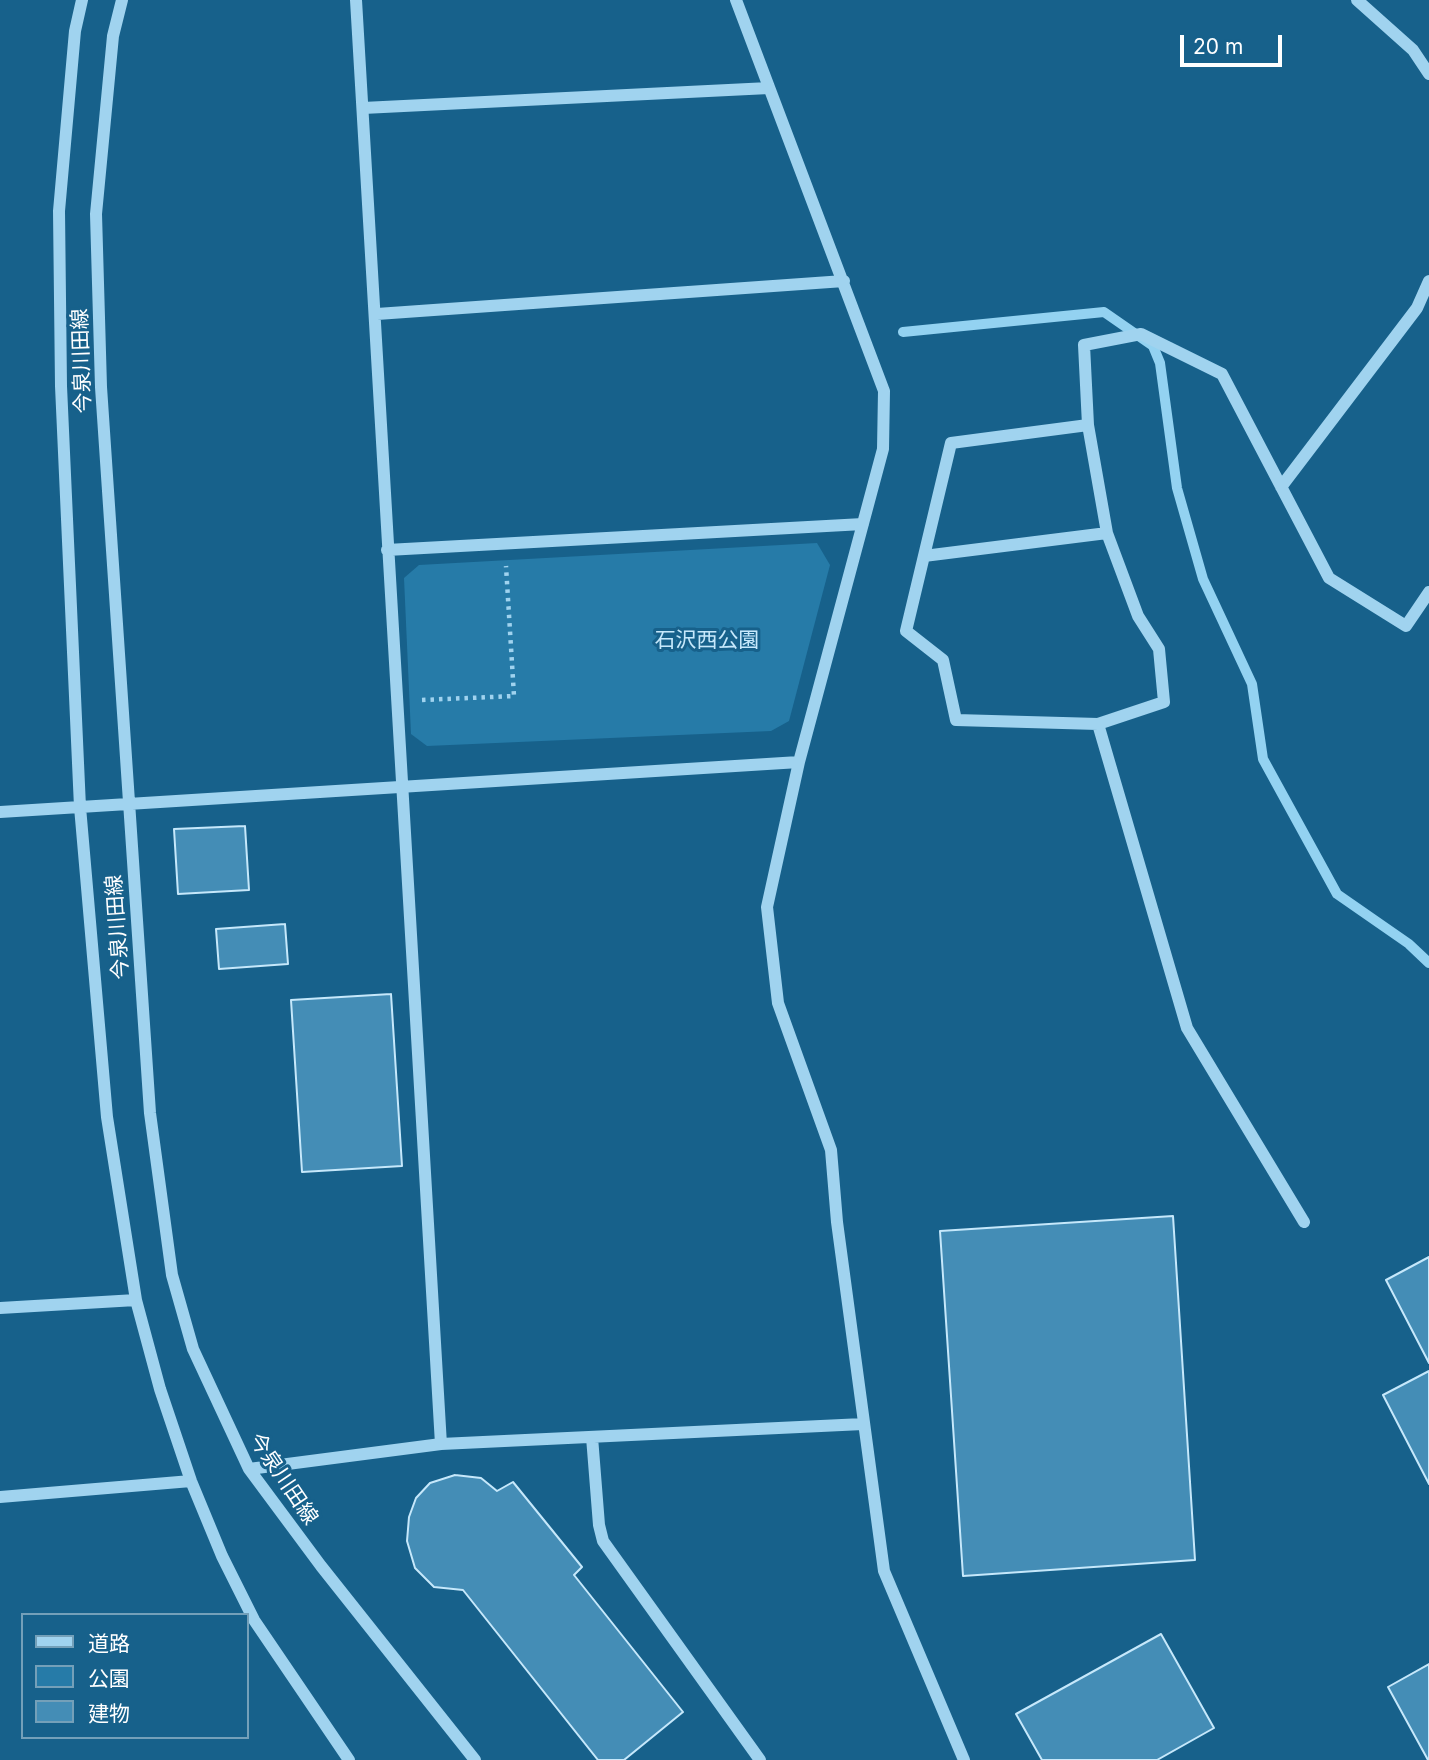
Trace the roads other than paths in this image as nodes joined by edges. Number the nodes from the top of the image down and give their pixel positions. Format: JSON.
{"nodes":[{"id":1,"x":82,"y":0,"type":"edge"},
{"id":2,"x":122,"y":0,"type":"edge"},
{"id":3,"x":356,"y":0,"type":"edge"},
{"id":4,"x":736,"y":0,"type":"edge"},
{"id":5,"x":1357,"y":0,"type":"edge"},
{"id":6,"x":1429,"y":74,"type":"edge"},
{"id":7,"x":769,"y":88,"type":"junction"},
{"id":8,"x":363,"y":108,"type":"junction"},
{"id":9,"x":844,"y":281,"type":"junction"},
{"id":10,"x":1429,"y":281,"type":"edge"},
{"id":11,"x":377,"y":314,"type":"junction"},
{"id":12,"x":1088,"y":425,"type":"junction"},
{"id":13,"x":1282,"y":487,"type":"junction"},
{"id":14,"x":863,"y":524,"type":"junction"},
{"id":15,"x":1107,"y":533,"type":"junction"},
{"id":16,"x":387,"y":550,"type":"junction"},
{"id":17,"x":924,"y":556,"type":"junction"},
{"id":18,"x":1429,"y":593,"type":"edge"},
{"id":19,"x":1098,"y":724,"type":"junction"},
{"id":20,"x":799,"y":762,"type":"junction"},
{"id":21,"x":400,"y":786,"type":"junction"},
{"id":22,"x":129,"y":804,"type":"junction"},
{"id":23,"x":80,"y":807,"type":"junction"},
{"id":24,"x":0,"y":812,"type":"edge"},
{"id":25,"x":1304,"y":1222,"type":"dead end"},
{"id":26,"x":136,"y":1300,"type":"junction"},
{"id":27,"x":0,"y":1308,"type":"edge"},
{"id":28,"x":863,"y":1424,"type":"junction"},
{"id":29,"x":592,"y":1437,"type":"junction"},
{"id":30,"x":441,"y":1444,"type":"junction"},
{"id":31,"x":249,"y":1469,"type":"junction"},
{"id":32,"x":191,"y":1481,"type":"junction"},
{"id":33,"x":0,"y":1497,"type":"edge"},
{"id":34,"x":349,"y":1760,"type":"edge"},
{"id":35,"x":475,"y":1760,"type":"edge"},
{"id":36,"x":760,"y":1760,"type":"edge"},
{"id":37,"x":964,"y":1760,"type":"edge"}],
"edges":[{"from":1,"to":23,"type":"street","name":"今泉川田線"},
{"from":2,"to":22,"type":"street","name":"今泉川田線"},
{"from":3,"to":8,"type":"street"},
{"from":4,"to":7,"type":"street"},
{"from":5,"to":6,"type":"street"},
{"from":7,"to":8,"type":"street"},
{"from":7,"to":9,"type":"street"},
{"from":8,"to":11,"type":"street"},
{"from":9,"to":11,"type":"street"},
{"from":9,"to":14,"type":"street"},
{"from":10,"to":13,"type":"street"},
{"from":11,"to":16,"type":"street"},
{"from":12,"to":13,"type":"street"},
{"from":12,"to":15,"type":"street"},
{"from":12,"to":17,"type":"street"},
{"from":13,"to":18,"type":"street"},
{"from":14,"to":16,"type":"street"},
{"from":14,"to":20,"type":"street"},
{"from":15,"to":17,"type":"street"},
{"from":15,"to":19,"type":"street"},
{"from":16,"to":21,"type":"street"},
{"from":17,"to":19,"type":"street"},
{"from":19,"to":25,"type":"street"},
{"from":20,"to":21,"type":"street"},
{"from":20,"to":28,"type":"street"},
{"from":21,"to":22,"type":"street"},
{"from":21,"to":30,"type":"street"},
{"from":22,"to":23,"type":"street"},
{"from":22,"to":31,"type":"street","name":"今泉川田線"},
{"from":23,"to":24,"type":"street"},
{"from":23,"to":26,"type":"street","name":"今泉川田線"},
{"from":26,"to":27,"type":"street"},
{"from":26,"to":32,"type":"street","name":"今泉川田線"},
{"from":28,"to":29,"type":"street"},
{"from":28,"to":37,"type":"street"},
{"from":29,"to":30,"type":"street"},
{"from":29,"to":36,"type":"street"},
{"from":30,"to":31,"type":"street"},
{"from":31,"to":35,"type":"street","name":"今泉川田線"},
{"from":32,"to":33,"type":"street"},
{"from":32,"to":34,"type":"street","name":"今泉川田線"}]}
